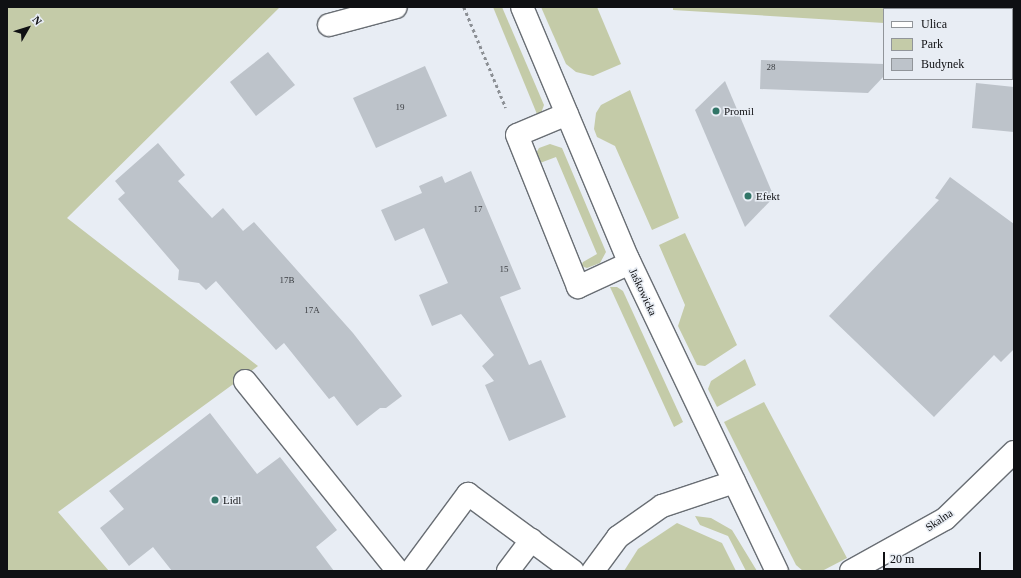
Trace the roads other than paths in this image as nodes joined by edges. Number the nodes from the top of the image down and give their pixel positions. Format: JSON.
{"nodes":[{"id":1,"x":396,"y":7,"type":"edge"},
{"id":2,"x":522,"y":7,"type":"edge"},
{"id":3,"x":329,"y":25,"type":"dead end"},
{"id":4,"x":567,"y":114,"type":"junction"},
{"id":5,"x":630,"y":263,"type":"junction"},
{"id":6,"x":245,"y":381,"type":"dead end"},
{"id":7,"x":1014,"y":452,"type":"edge"},
{"id":8,"x":734,"y":482,"type":"junction"},
{"id":9,"x":531,"y":540,"type":"junction"},
{"id":10,"x":398,"y":571,"type":"edge"},
{"id":11,"x":411,"y":571,"type":"edge"},
{"id":12,"x":508,"y":571,"type":"edge"},
{"id":13,"x":573,"y":571,"type":"edge"},
{"id":14,"x":593,"y":571,"type":"edge"},
{"id":15,"x":777,"y":571,"type":"edge"},
{"id":16,"x":851,"y":571,"type":"edge"}],
"edges":[{"from":1,"to":3,"type":"street"},
{"from":2,"to":4,"type":"street","name":"Jaśkowicka"},
{"from":4,"to":5,"type":"street","name":"Jaśkowicka"},
{"from":4,"to":5,"type":"street"},
{"from":5,"to":8,"type":"street","name":"Jaśkowicka"},
{"from":6,"to":10,"type":"street"},
{"from":7,"to":16,"type":"street","name":"Skalna"},
{"from":8,"to":14,"type":"street"},
{"from":8,"to":15,"type":"street","name":"Jaśkowicka"},
{"from":9,"to":11,"type":"street"},
{"from":9,"to":12,"type":"street"},
{"from":9,"to":13,"type":"street"}]}
